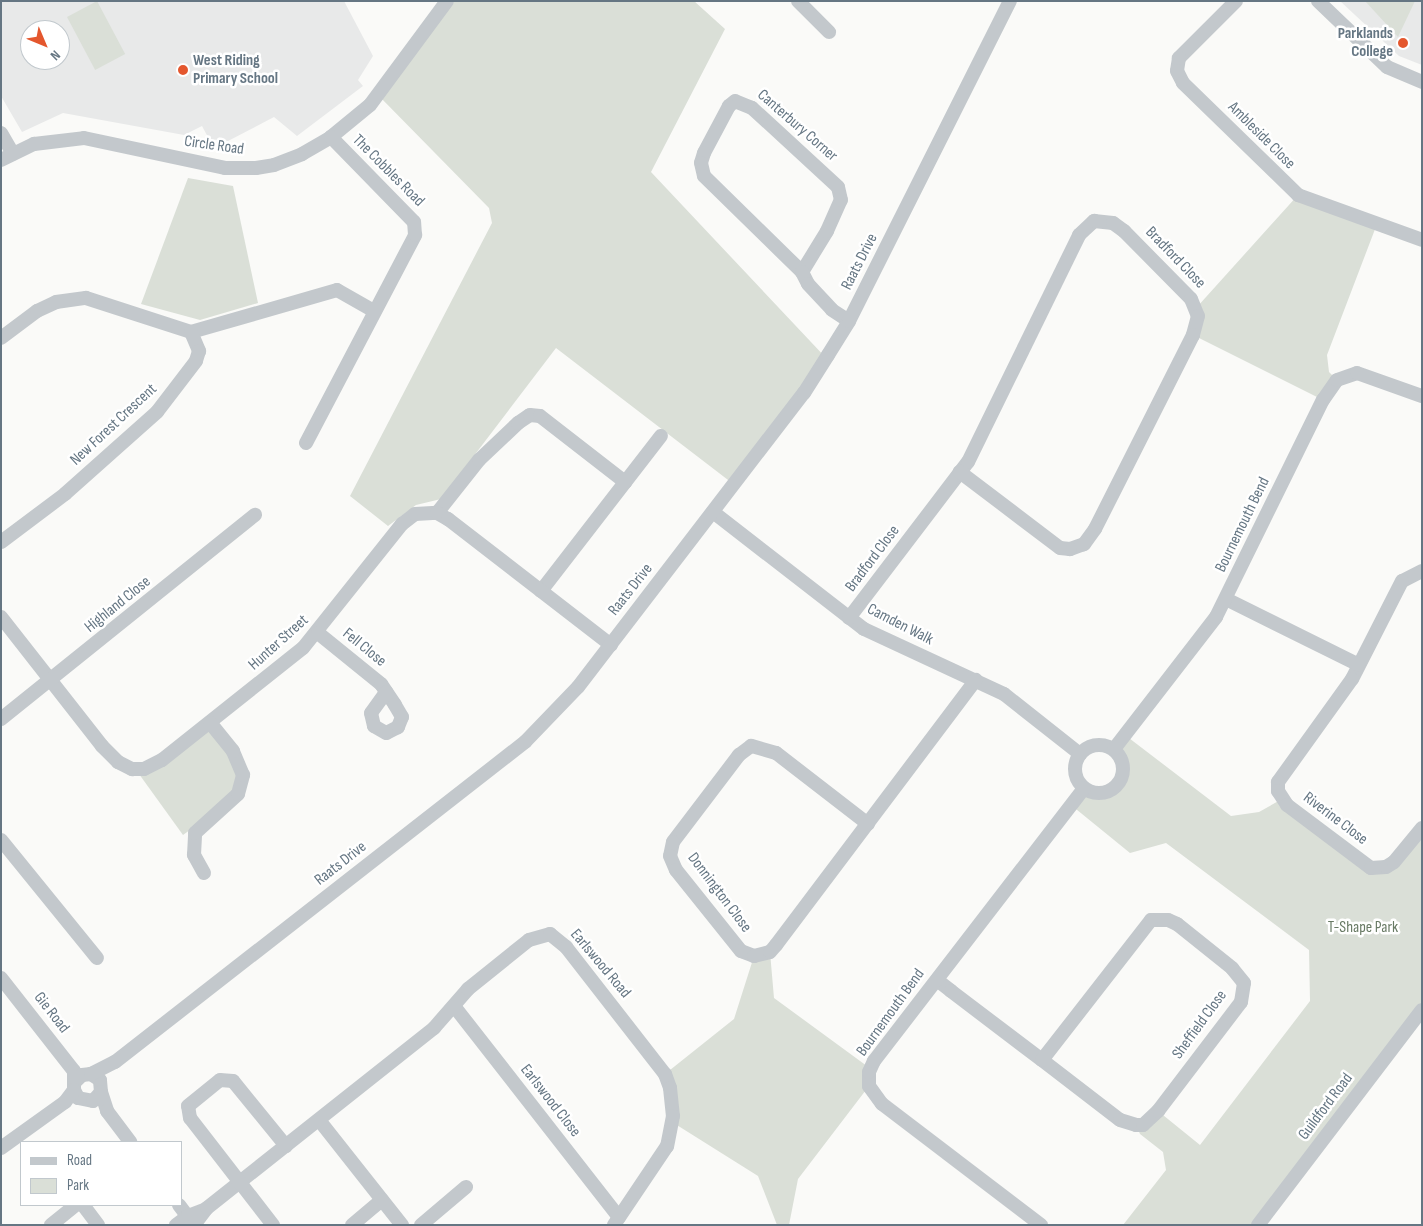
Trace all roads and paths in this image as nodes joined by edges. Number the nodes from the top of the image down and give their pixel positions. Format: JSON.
{"nodes":[{"id":1,"x":447,"y":1,"type":"edge"},
{"id":2,"x":798,"y":1,"type":"edge"},
{"id":3,"x":1010,"y":1,"type":"edge"},
{"id":4,"x":1236,"y":1,"type":"edge"},
{"id":5,"x":1318,"y":1,"type":"edge"},
{"id":6,"x":829,"y":32,"type":"dead end"},
{"id":7,"x":1422,"y":82,"type":"edge"},
{"id":8,"x":1,"y":133,"type":"edge"},
{"id":9,"x":331,"y":137,"type":"junction"},
{"id":10,"x":7,"y":157,"type":"edge"},
{"id":11,"x":1422,"y":240,"type":"edge"},
{"id":12,"x":802,"y":272,"type":"junction"},
{"id":13,"x":374,"y":311,"type":"junction"},
{"id":14,"x":849,"y":321,"type":"junction"},
{"id":15,"x":191,"y":332,"type":"junction"},
{"id":16,"x":1,"y":338,"type":"edge"},
{"id":17,"x":1422,"y":396,"type":"edge"},
{"id":18,"x":661,"y":436,"type":"dead end"},
{"id":19,"x":306,"y":443,"type":"dead end"},
{"id":20,"x":960,"y":472,"type":"junction"},
{"id":21,"x":625,"y":482,"type":"junction"},
{"id":22,"x":713,"y":512,"type":"junction"},
{"id":23,"x":438,"y":513,"type":"junction"},
{"id":24,"x":255,"y":515,"type":"dead end"},
{"id":25,"x":1,"y":542,"type":"edge"},
{"id":26,"x":1422,"y":571,"type":"edge"},
{"id":27,"x":541,"y":591,"type":"junction"},
{"id":28,"x":1226,"y":599,"type":"junction"},
{"id":29,"x":1,"y":617,"type":"edge"},
{"id":30,"x":849,"y":618,"type":"junction"},
{"id":31,"x":318,"y":633,"type":"junction"},
{"id":32,"x":611,"y":645,"type":"junction"},
{"id":33,"x":1360,"y":665,"type":"junction"},
{"id":34,"x":976,"y":680,"type":"junction"},
{"id":35,"x":50,"y":682,"type":"junction"},
{"id":36,"x":386,"y":692,"type":"dead end"},
{"id":37,"x":1,"y":720,"type":"edge"},
{"id":38,"x":210,"y":723,"type":"junction"},
{"id":39,"x":1114,"y":749,"type":"junction"},
{"id":40,"x":1080,"y":754,"type":"junction"},
{"id":41,"x":1084,"y":788,"type":"junction"},
{"id":42,"x":868,"y":824,"type":"junction"},
{"id":43,"x":1422,"y":828,"type":"edge"},
{"id":44,"x":1,"y":840,"type":"edge"},
{"id":45,"x":204,"y":873,"type":"dead end"},
{"id":46,"x":97,"y":958,"type":"dead end"},
{"id":47,"x":1,"y":978,"type":"edge"},
{"id":48,"x":937,"y":980,"type":"junction"},
{"id":49,"x":454,"y":1006,"type":"junction"},
{"id":50,"x":1422,"y":1010,"type":"edge"},
{"id":51,"x":1042,"y":1060,"type":"junction"},
{"id":52,"x":116,"y":1062,"type":"junction"},
{"id":53,"x":80,"y":1078,"type":"junction"},
{"id":54,"x":101,"y":1089,"type":"junction"},
{"id":55,"x":65,"y":1102,"type":"junction"},
{"id":56,"x":87,"y":1102,"type":"junction"},
{"id":57,"x":107,"y":1111,"type":"junction"},
{"id":58,"x":319,"y":1120,"type":"junction"},
{"id":59,"x":129,"y":1141,"type":"edge"},
{"id":60,"x":286,"y":1146,"type":"junction"},
{"id":61,"x":1,"y":1148,"type":"edge"},
{"id":62,"x":241,"y":1182,"type":"junction"},
{"id":63,"x":466,"y":1187,"type":"dead end"},
{"id":64,"x":382,"y":1200,"type":"junction"},
{"id":65,"x":75,"y":1206,"type":"edge"},
{"id":66,"x":84,"y":1206,"type":"edge"},
{"id":67,"x":190,"y":1219,"type":"edge"},
{"id":68,"x":616,"y":1221,"type":"edge"},
{"id":69,"x":51,"y":1225,"type":"edge"},
{"id":70,"x":98,"y":1225,"type":"edge"},
{"id":71,"x":176,"y":1225,"type":"edge"},
{"id":72,"x":273,"y":1225,"type":"edge"},
{"id":73,"x":352,"y":1225,"type":"edge"},
{"id":74,"x":402,"y":1225,"type":"edge"},
{"id":75,"x":421,"y":1225,"type":"edge"},
{"id":76,"x":1041,"y":1225,"type":"edge"},
{"id":77,"x":1258,"y":1225,"type":"edge"}],
"edges":[{"from":1,"to":9,"type":"street","name":"Circle Road"},
{"from":2,"to":6,"type":"street"},
{"from":3,"to":14,"type":"street","name":"Raats Drive"},
{"from":4,"to":11,"type":"street","name":"Ambleside Close"},
{"from":5,"to":7,"type":"street"},
{"from":8,"to":10,"type":"street"},
{"from":9,"to":10,"type":"street","name":"Circle Road"},
{"from":9,"to":13,"type":"street","name":"The Cobbles Road"},
{"from":12,"to":12,"type":"street","name":"Canterbury Corner"},
{"from":12,"to":14,"type":"street","name":"Canterbury Corner"},
{"from":13,"to":15,"type":"street"},
{"from":13,"to":19,"type":"street","name":"The Cobbles Road"},
{"from":14,"to":22,"type":"street","name":"Raats Drive"},
{"from":15,"to":16,"type":"street"},
{"from":15,"to":25,"type":"street","name":"New Forest Crescent"},
{"from":17,"to":28,"type":"street","name":"Bournemouth Bend"},
{"from":18,"to":21,"type":"street"},
{"from":20,"to":20,"type":"street","name":"Bradford Close"},
{"from":20,"to":30,"type":"street","name":"Bradford Close"},
{"from":21,"to":23,"type":"street"},
{"from":21,"to":27,"type":"street"},
{"from":22,"to":30,"type":"street","name":"Camden Walk"},
{"from":22,"to":32,"type":"street","name":"Raats Drive"},
{"from":23,"to":27,"type":"street"},
{"from":23,"to":31,"type":"street","name":"Hunter Street"},
{"from":24,"to":35,"type":"street","name":"Highland Close"},
{"from":26,"to":33,"type":"street","name":"Riverine Close"},
{"from":27,"to":32,"type":"street"},
{"from":28,"to":33,"type":"street"},
{"from":28,"to":39,"type":"street","name":"Bournemouth Bend"},
{"from":29,"to":35,"type":"street","name":"Hunter Street"},
{"from":30,"to":34,"type":"street","name":"Camden Walk"},
{"from":31,"to":36,"type":"street","name":"Fell Close"},
{"from":31,"to":38,"type":"street","name":"Hunter Street"},
{"from":32,"to":52,"type":"street","name":"Raats Drive"},
{"from":33,"to":43,"type":"street","name":"Riverine Close"},
{"from":34,"to":40,"type":"street","name":"Camden Walk"},
{"from":34,"to":42,"type":"street","name":"Donnington Close"},
{"from":35,"to":37,"type":"street","name":"Highland Close"},
{"from":35,"to":38,"type":"street","name":"Hunter Street"},
{"from":38,"to":45,"type":"street"},
{"from":39,"to":40,"type":"street"},
{"from":39,"to":41,"type":"street"},
{"from":40,"to":41,"type":"street"},
{"from":41,"to":48,"type":"street","name":"Bournemouth Bend"},
{"from":42,"to":42,"type":"street","name":"Donnington Close"},
{"from":44,"to":46,"type":"street"},
{"from":47,"to":53,"type":"street","name":"Gie Road"},
{"from":48,"to":51,"type":"street","name":"Sheffield Close"},
{"from":48,"to":76,"type":"street","name":"Bournemouth Bend"},
{"from":49,"to":58,"type":"street","name":"Earlswood Road"},
{"from":49,"to":68,"type":"street","name":"Earlswood Close"},
{"from":49,"to":68,"type":"street","name":"Earlswood Road"},
{"from":50,"to":77,"type":"street","name":"Guildford Road"},
{"from":51,"to":51,"type":"street","name":"Sheffield Close"},
{"from":52,"to":53,"type":"street","name":"Raats Drive"},
{"from":52,"to":54,"type":"street","name":"Raats Drive"},
{"from":53,"to":54,"type":"street"},
{"from":53,"to":55,"type":"street"},
{"from":53,"to":56,"type":"street"},
{"from":54,"to":56,"type":"street","name":"Raats Drive"},
{"from":54,"to":57,"type":"street"},
{"from":55,"to":56,"type":"street"},
{"from":55,"to":61,"type":"street"},
{"from":56,"to":57,"type":"street"},
{"from":57,"to":59,"type":"street"},
{"from":58,"to":60,"type":"street","name":"Earlswood Road"},
{"from":58,"to":64,"type":"street"},
{"from":60,"to":62,"type":"street","name":"Earlswood Road"},
{"from":60,"to":62,"type":"street"},
{"from":62,"to":67,"type":"street","name":"Earlswood Road"},
{"from":62,"to":72,"type":"street"},
{"from":63,"to":75,"type":"street"},
{"from":64,"to":73,"type":"street"},
{"from":64,"to":74,"type":"street"},
{"from":65,"to":69,"type":"street"},
{"from":66,"to":70,"type":"street"},
{"from":67,"to":71,"type":"street","name":"Earlswood Road"}]}
